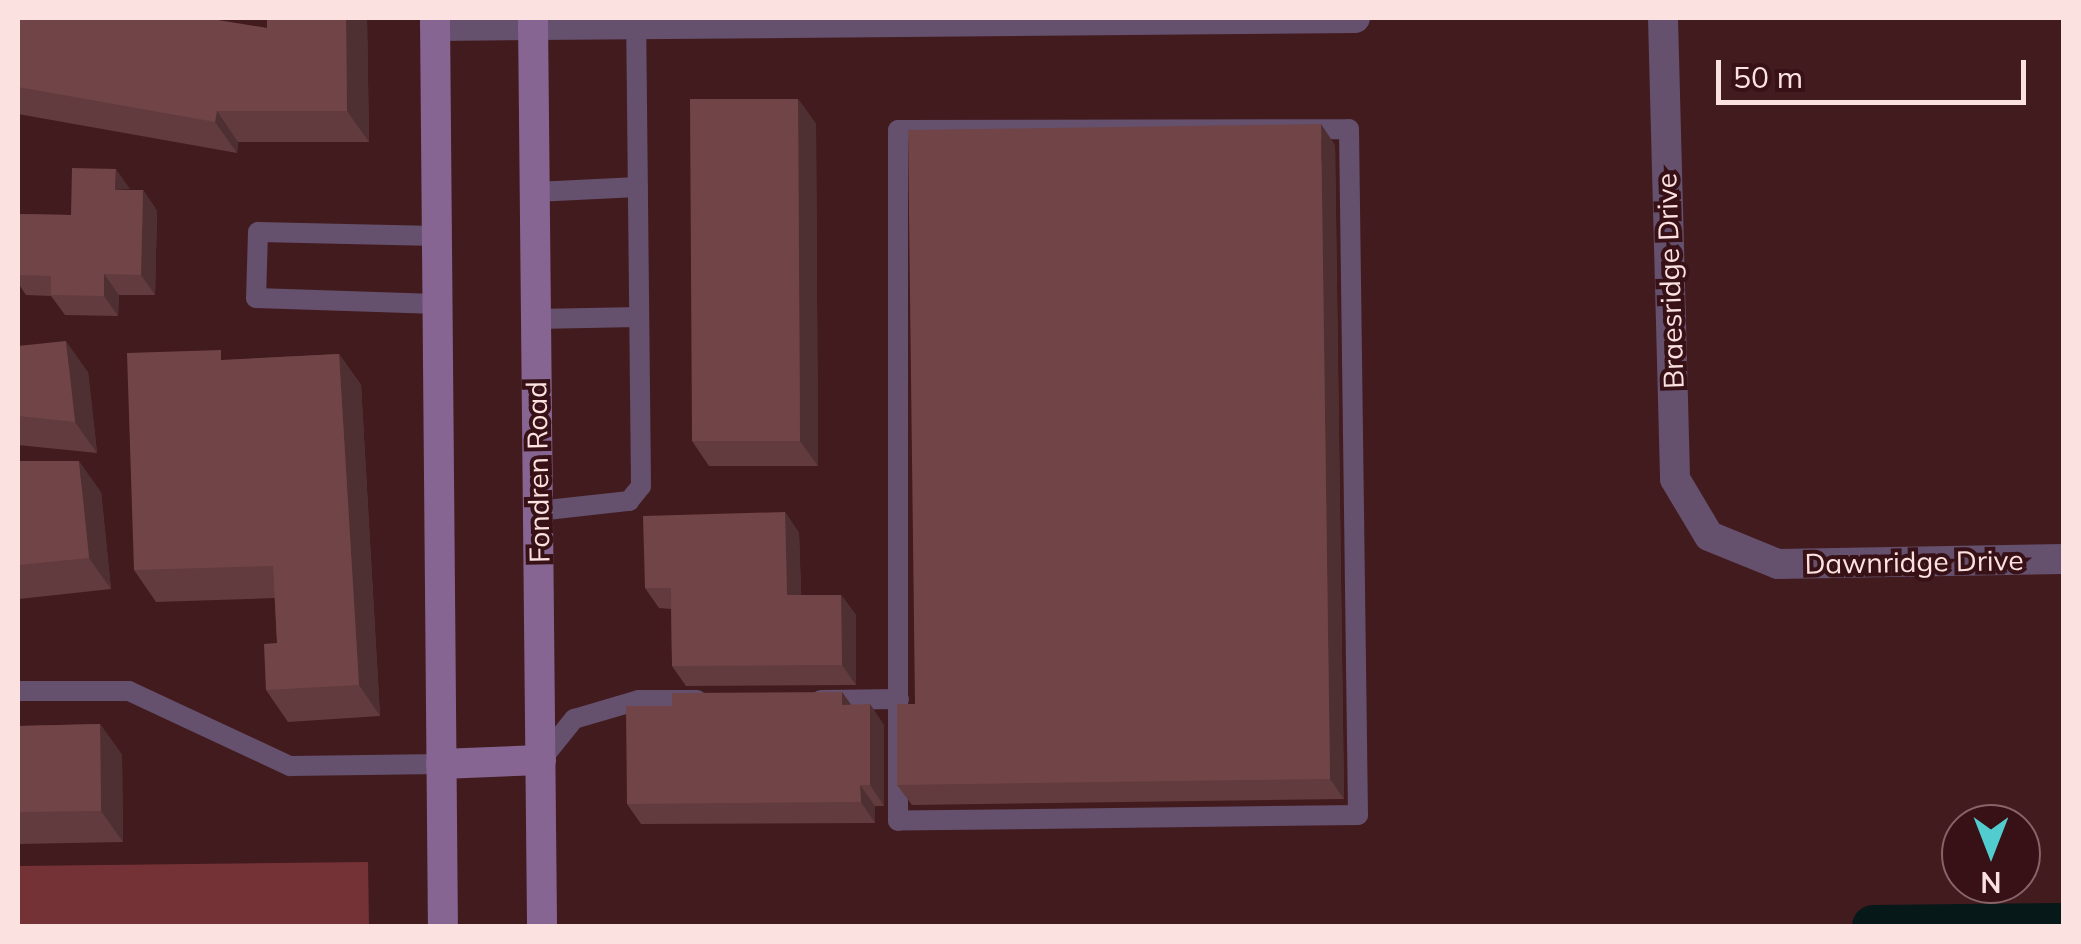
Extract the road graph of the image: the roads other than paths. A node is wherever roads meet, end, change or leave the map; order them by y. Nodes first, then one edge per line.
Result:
1 (1355, 18) edge
2 (1662, 18) edge
3 (951, 20) edge
4 (435, 22) edge
5 (533, 22) edge
6 (636, 24) junction
7 (638, 186) junction
8 (535, 192) junction
9 (436, 236) junction
10 (437, 304) junction
11 (639, 317) junction
12 (536, 319) junction
13 (538, 510) junction
14 (1709, 536) joint
15 (2064, 560) edge
16 (18, 691) edge
17 (719, 700) edge
18 (799, 700) edge
19 (899, 700) junction
20 (541, 760) junction
21 (441, 764) junction
22 (443, 926) edge
23 (542, 926) edge

1 - 3 street
2 - 14 street, Braesridge Drive
3 - 6 street
4 - 5 street
4 - 9 main road
5 - 6 street
5 - 8 main road, Fondren Road
6 - 7 lane
7 - 8 lane
7 - 11 lane
8 - 12 main road, Fondren Road
9 - 10 main road
9 - 10 lane
10 - 21 main road
11 - 12 lane
11 - 13 lane
12 - 13 main road, Fondren Road
13 - 20 main road, Fondren Road
14 - 15 street, Dawnridge Drive
16 - 21 lane
17 - 20 lane
18 - 19 lane
19 - 19 lane
20 - 21 main road
20 - 23 main road, Fondren Road
21 - 22 main road

